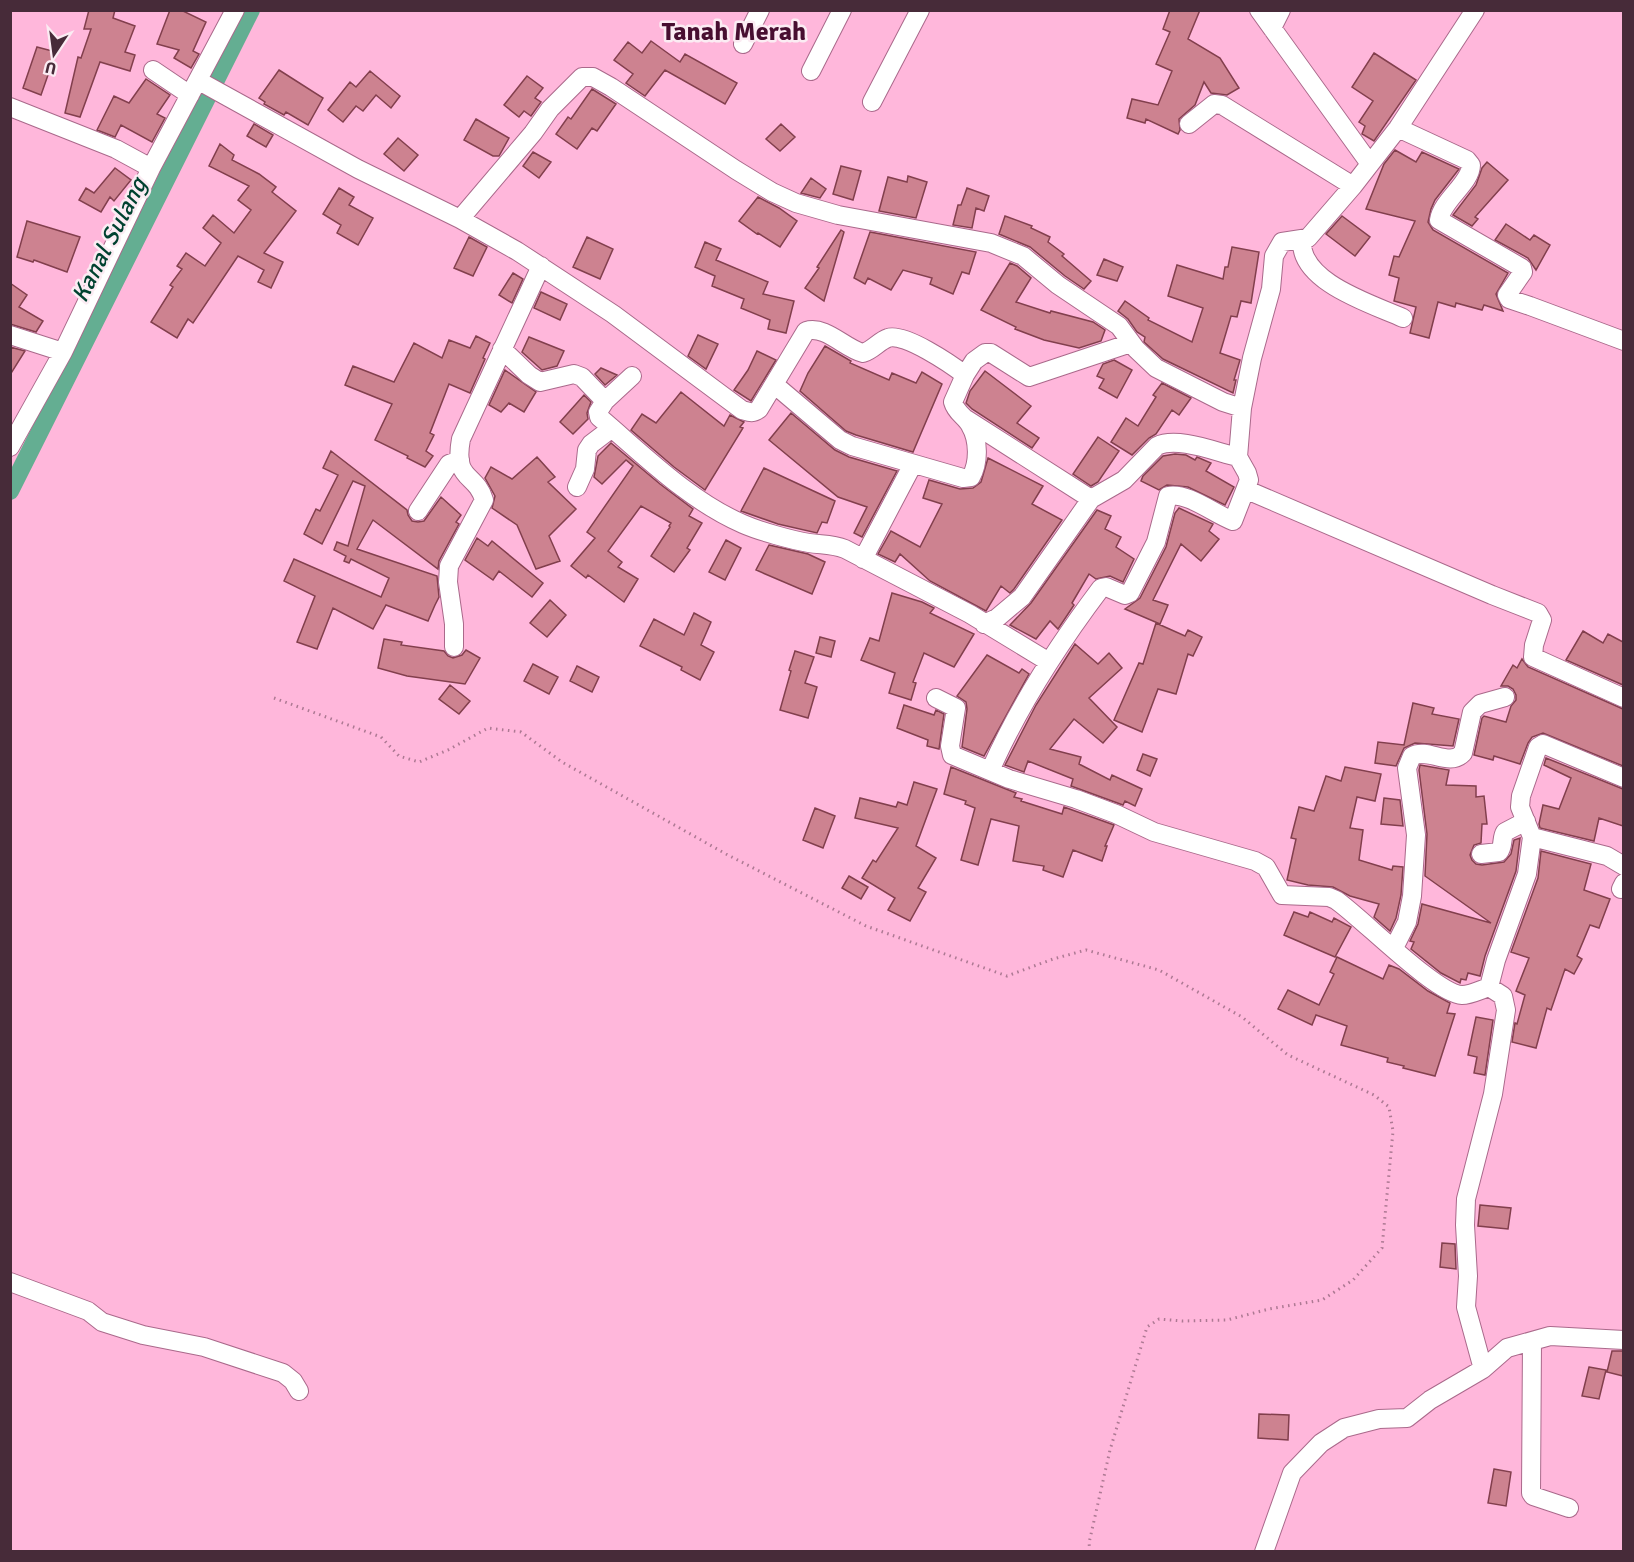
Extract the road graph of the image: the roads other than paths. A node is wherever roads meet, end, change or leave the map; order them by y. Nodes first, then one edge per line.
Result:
1 (235, 10) edge
2 (760, 10) edge
3 (842, 10) edge
4 (920, 10) edge
5 (1259, 10) edge
6 (1281, 10) edge
7 (1475, 10) edge
8 (1272, 28) junction
9 (743, 44) dead end
10 (153, 70) dead end
11 (811, 71) dead end
12 (198, 87) junction
13 (872, 102) dead end
14 (10, 108) edge
15 (1189, 124) dead end
16 (1398, 128) junction
17 (1370, 164) junction
18 (151, 168) junction
19 (1353, 186) junction
20 (460, 219) junction
21 (1302, 239) junction
22 (541, 266) junction
23 (1402, 318) dead end
24 (10, 335) edge
25 (1623, 341) edge
26 (1131, 343) junction
27 (502, 349) junction
28 (63, 352) junction
29 (965, 375) junction
30 (632, 376) dead end
31 (775, 385) junction
32 (605, 401) junction
33 (1242, 408) junction
34 (18, 418) edge
35 (964, 418) junction
36 (612, 428) junction
37 (10, 447) edge
38 (1238, 457) junction
39 (460, 460) junction
40 (913, 464) junction
41 (577, 487) dead end
42 (1247, 490) junction
43 (1091, 499) junction
44 (418, 511) dead end
45 (863, 559) junction
46 (984, 624) junction
47 (454, 646) dead end
48 (1049, 662) junction
49 (1505, 697) dead end
50 (936, 698) dead end
51 (1623, 698) edge
52 (990, 771) junction
53 (1623, 778) edge
54 (1529, 829) junction
55 (1481, 854) dead end
56 (1623, 866) edge
57 (1394, 948) junction
58 (1488, 987) junction
59 (10, 1282) edge
60 (1623, 1340) edge
61 (1532, 1341) junction
62 (1483, 1369) junction
63 (299, 1391) dead end
64 (1569, 1508) dead end
65 (1264, 1551) edge

1 - 12 street
2 - 9 street
3 - 11 street
4 - 13 street
5 - 8 street
6 - 8 street
7 - 16 street
8 - 17 street
10 - 12 street
12 - 18 street
12 - 20 street
14 - 18 street
15 - 19 street
16 - 17 street
16 - 25 street
17 - 19 street
18 - 28 street
19 - 21 street
20 - 22 street
20 - 26 street
21 - 23 street
21 - 33 street
22 - 27 street
22 - 31 street
24 - 28 street
26 - 29 street
26 - 33 street
27 - 32 street
27 - 39 street
28 - 34 street
29 - 31 street
29 - 35 street
30 - 32 street
31 - 40 street
32 - 36 street
33 - 38 street
34 - 37 street
35 - 40 street
35 - 43 street
36 - 41 street
36 - 45 street
38 - 42 street
38 - 43 street
39 - 44 street
39 - 47 street
40 - 45 street
42 - 48 street
42 - 51 street
43 - 46 street
45 - 46 street
46 - 48 street
48 - 52 street
49 - 57 street
50 - 52 street
52 - 57 street
53 - 54 street
54 - 55 street
54 - 56 street
54 - 58 street
57 - 58 street
58 - 62 street
59 - 63 street
60 - 61 street
61 - 62 street
61 - 64 street
62 - 65 street

